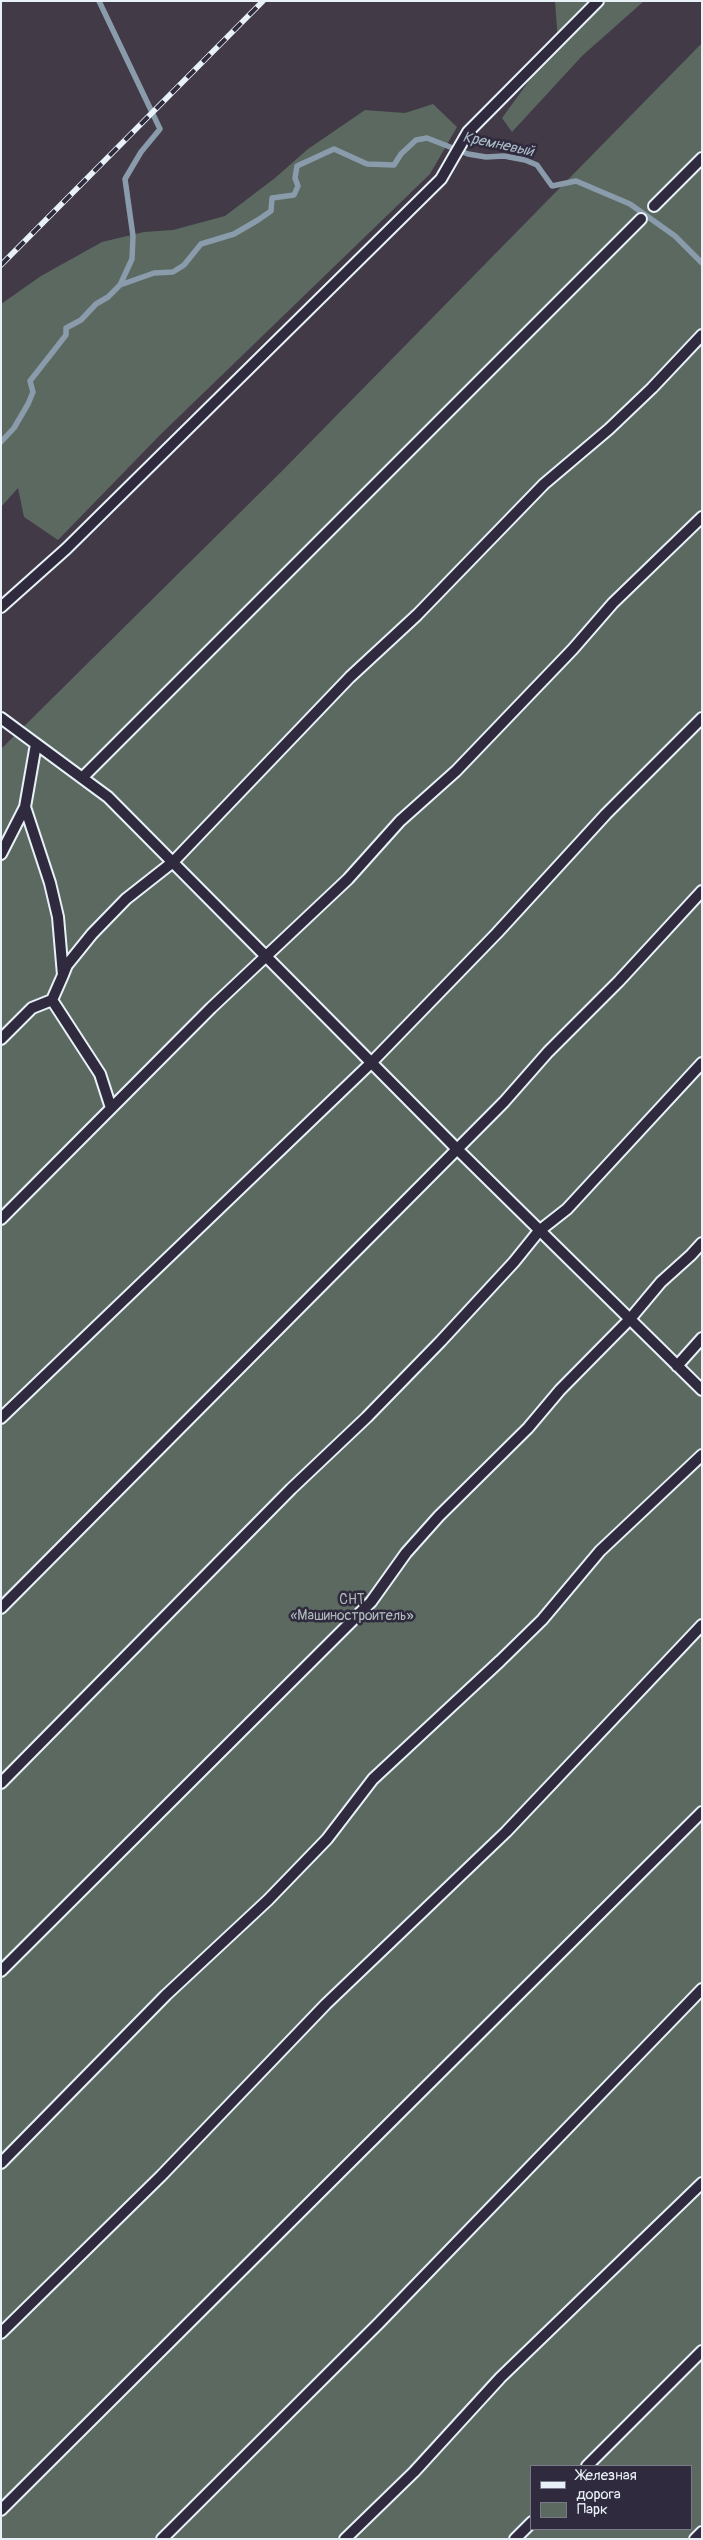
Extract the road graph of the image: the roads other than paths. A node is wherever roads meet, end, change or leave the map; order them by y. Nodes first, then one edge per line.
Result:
1 (598, 1) edge
2 (702, 158) edge
3 (654, 206) dead end
4 (641, 219) dead end
5 (702, 334) edge
6 (702, 517) edge
7 (1, 607) edge
8 (1, 718) edge
9 (702, 718) edge
10 (36, 744) junction
11 (82, 778) junction
12 (25, 807) junction
13 (1, 854) edge
14 (173, 862) junction
15 (702, 891) edge
16 (266, 955) junction
17 (63, 975) junction
18 (52, 1000) junction
19 (1, 1039) edge
20 (371, 1063) junction
21 (702, 1063) edge
22 (111, 1108) junction
23 (456, 1148) junction
24 (1, 1219) edge
25 (540, 1231) junction
26 (702, 1243) edge
27 (630, 1319) junction
28 (702, 1338) edge
29 (677, 1366) junction
30 (702, 1390) edge
31 (1, 1418) edge
32 (702, 1455) edge
33 (1, 1608) edge
34 (702, 1625) edge
35 (1, 1783) edge
36 (702, 1812) edge
37 (1, 1971) edge
38 (702, 1989) edge
39 (1, 2163) edge
40 (702, 2183) edge
41 (1, 2333) edge
42 (702, 2351) edge
43 (588, 2465) edge
44 (1, 2510) edge
45 (530, 2524) edge
46 (702, 2532) edge
47 (162, 2539) edge
48 (346, 2539) edge
49 (514, 2539) edge
50 (695, 2539) edge

1 - 7 lane
2 - 3 lane
4 - 11 lane
5 - 14 lane
6 - 16 lane
8 - 10 lane
9 - 20 lane
10 - 11 lane
10 - 12 lane
11 - 14 lane
12 - 13 lane
12 - 17 lane
14 - 16 lane
14 - 17 lane
15 - 23 lane
16 - 20 lane
16 - 22 lane
17 - 18 lane
18 - 19 lane
18 - 22 lane
20 - 23 lane
20 - 31 lane
21 - 25 lane
22 - 24 lane
23 - 25 lane
23 - 33 lane
25 - 27 lane
25 - 35 lane
26 - 27 lane
27 - 29 lane
27 - 37 lane
28 - 29 lane
29 - 30 lane
32 - 39 lane
34 - 41 lane
36 - 44 lane
38 - 47 lane
40 - 48 lane
42 - 43 lane
45 - 49 lane
46 - 50 lane

